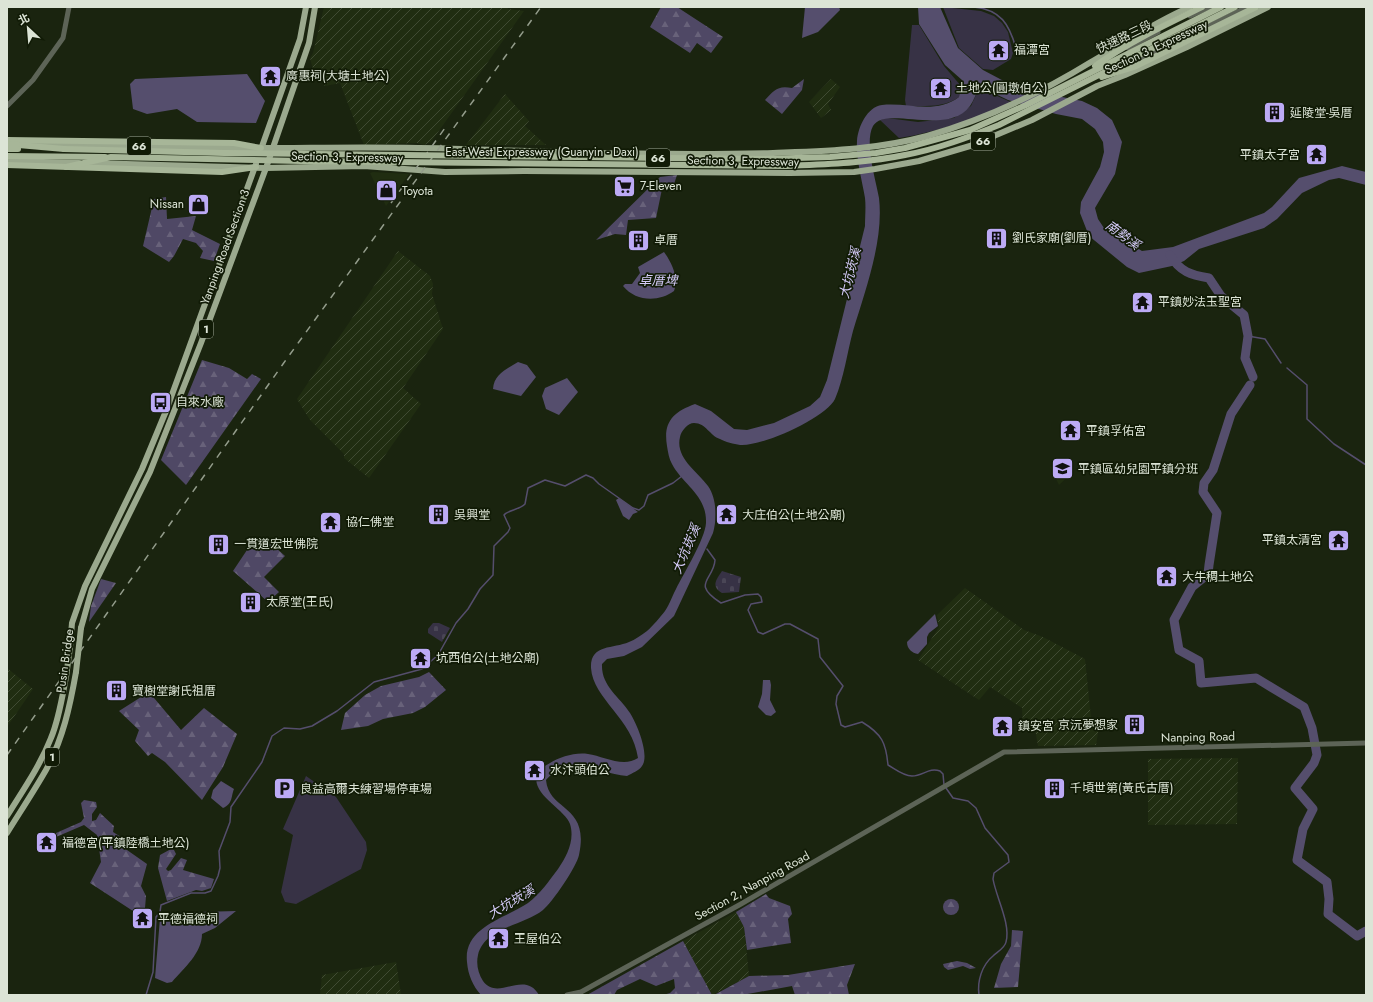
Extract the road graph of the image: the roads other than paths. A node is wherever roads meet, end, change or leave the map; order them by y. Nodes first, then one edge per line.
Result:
1 (69, 7) edge
2 (306, 7) edge
3 (316, 7) edge
4 (1190, 7) edge
5 (1202, 7) edge
6 (1210, 7) edge
7 (1221, 7) edge
8 (1235, 7) edge
9 (1247, 7) edge
10 (1256, 7) edge
11 (1268, 7) edge
12 (1169, 17) junction
13 (1173, 24) junction
14 (1181, 39) junction
15 (1187, 47) junction
16 (1090, 63) junction
17 (1085, 78) junction
18 (1097, 86) junction
19 (7, 106) edge
20 (7, 142) edge
21 (64, 148) junction
22 (261, 148) junction
23 (272, 148) junction
24 (7, 149) edge
25 (7, 156) edge
26 (111, 157) junction
27 (7, 161) edge
28 (7, 165) edge
29 (66, 167) junction
30 (256, 167) junction
31 (266, 168) junction
32 (231, 236) junction
33 (239, 240) junction
34 (204, 307) junction
35 (213, 310) junction
36 (133, 485) joint
37 (141, 490) joint
38 (1366, 743) edge
39 (948, 785) joint
40 (7, 816) edge
41 (7, 833) edge
42 (567, 995) edge

1 - 19 street
2 - 22 main road, Yanping Road Section 3 / 1
3 - 23 main road, Yanping Road Section 3 / 1
4 - 12 main road, Section 3, Expressway / 66
5 - 17 highway, bridge
6 - 13 street, 快速路三段
7 - 17 highway, East-West Expressway (Guanyin - Daxi) / 66, bridge
8 - 17 highway, East-West Expressway (Guanyin - Daxi) / 66, bridge
9 - 14 street
10 - 17 highway, bridge
11 - 15 main road, Section 3, Expressway / 66
12 - 13 street
12 - 16 main road, Section 3, Expressway / 66
13 - 14 street
13 - 16 street, 快速路三段
14 - 15 street
14 - 18 street
15 - 18 main road, Section 3, Expressway / 66
16 - 23 main road, Section 3, Expressway / 66
17 - 21 highway, East-West Expressway (Guanyin - Daxi) / 66, bridge
17 - 26 highway, East-West Expressway (Guanyin - Daxi) / 66, bridge
18 - 31 main road, Section 3, Expressway / 66
20 - 21 highway
20 - 22 main road, Section 3, Expressway / 66
20 - 22 highway
21 - 24 highway, East-West Expressway (Guanyin - Daxi) / 66
22 - 23 main road, Section 3, Expressway / 66
22 - 30 main road, Yanping Road Section 3 / 1
23 - 31 main road, Yanping Road Section 3 / 1
25 - 26 highway, East-West Expressway (Guanyin - Daxi) / 66, bridge
26 - 29 highway, bridge
27 - 30 main road, Section 3, Expressway / 66
28 - 29 highway
29 - 30 highway, bridge
30 - 31 main road, Section 3, Expressway / 66
30 - 32 main road, Yanping Road Section 3 / 1
31 - 33 main road, Yanping Road Section 3 / 1
32 - 33 main road
32 - 34 main road, Yanping Road Section 3 / 1
33 - 35 main road, Yanping Road Section 3 / 1
34 - 35 main road
34 - 36 main road, Yanping Road Section 3 / 1
35 - 37 main road, Yanping Road Section 3 / 1
36 - 40 main road, Pusin Bridge / 1, bridge
37 - 41 main road, Pusin Bridge / 1, bridge
38 - 39 street, Nanping Road
39 - 42 street, Section 2, Nanping Road

